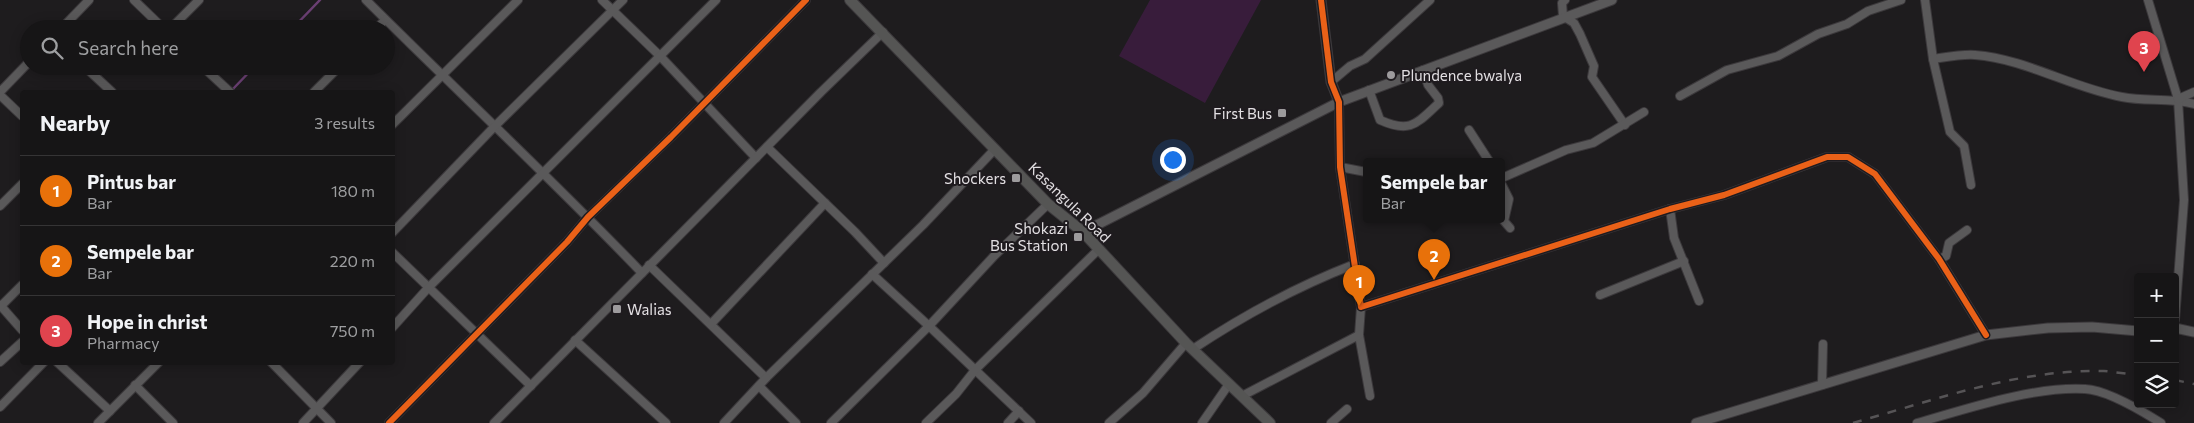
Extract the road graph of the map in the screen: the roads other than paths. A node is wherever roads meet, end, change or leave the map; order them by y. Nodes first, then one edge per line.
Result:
1 (89, 0) edge
2 (134, 0) edge
3 (199, 0) edge
4 (366, 0) edge
5 (518, 0) edge
6 (602, 0) edge
7 (623, 0) edge
8 (716, 0) edge
9 (806, 0) edge
10 (850, 0) edge
11 (1321, 0) edge
12 (1430, 0) edge
13 (1565, 0) edge
14 (1612, 0) edge
15 (1901, 0) edge
16 (1925, 0) edge
17 (2148, 0) edge
18 (613, 11) junction
19 (1564, 17) junction
20 (70, 20) edge
21 (155, 20) edge
22 (179, 20) edge
23 (385, 20) edge
24 (395, 30) edge
25 (883, 32) junction
26 (660, 56) junction
27 (1933, 59) junction
28 (1423, 70) junction
29 (20, 72) edge
30 (94, 75) edge
31 (212, 75) edge
32 (331, 75) edge
33 (442, 76) junction
34 (1331, 82) junction
35 (110, 90) edge
36 (228, 90) edge
37 (316, 90) edge
38 (1369, 90) junction
39 (2194, 92) edge
40 (0, 93) edge
41 (1680, 96) dead end
42 (2178, 99) junction
43 (1339, 102) junction
44 (705, 104) junction
45 (2194, 104) edge
46 (1644, 112) dead end
47 (20, 114) edge
48 (395, 122) edge
49 (1625, 125) junction
50 (495, 126) junction
51 (1469, 130) dead end
52 (767, 147) junction
53 (995, 149) junction
54 (756, 158) junction
55 (1486, 158) edge
56 (1340, 167) junction
57 (1363, 171) edge
58 (543, 172) junction
59 (1505, 177) edge
60 (1972, 185) dead end
61 (20, 186) edge
62 (1505, 190) edge
63 (825, 203) junction
64 (1048, 204) junction
65 (0, 206) edge
66 (1670, 209) junction
67 (588, 217) junction
68 (1505, 217) edge
69 (1505, 222) edge
70 (1510, 228) dead end
71 (395, 230) edge
72 (1967, 230) dead end
73 (1083, 232) junction
74 (1098, 250) junction
75 (395, 255) edge
76 (1939, 259) junction
77 (1684, 261) junction
78 (884, 263) junction
79 (1355, 264) junction
80 (649, 266) junction
81 (642, 273) junction
82 (872, 274) junction
83 (20, 287) edge
84 (428, 288) junction
85 (1600, 295) dead end
86 (1699, 301) dead end
87 (0, 306) edge
88 (1361, 307) junction
89 (2175, 318) edge
90 (711, 324) junction
91 (395, 325) edge
92 (929, 326) junction
93 (20, 328) edge
94 (2179, 329) edge
95 (2134, 331) edge
96 (2194, 332) edge
97 (477, 334) junction
98 (1359, 335) junction
99 (1986, 335) junction
100 (575, 340) junction
101 (20, 344) edge
102 (1823, 344) dead end
103 (1190, 346) junction
104 (0, 362) edge
105 (41, 365) edge
106 (60, 365) edge
107 (156, 365) edge
108 (274, 365) edge
109 (357, 365) edge
110 (975, 370) junction
111 (766, 378) junction
112 (1229, 384) junction
113 (135, 385) junction
114 (1822, 385) junction
115 (531, 386) junction
116 (759, 386) junction
117 (1242, 396) junction
118 (1370, 396) dead end
119 (0, 407) edge
120 (317, 408) junction
121 (1346, 409) dead end
122 (110, 411) junction
123 (1019, 411) junction
124 (98, 423) edge
125 (174, 423) edge
126 (303, 423) edge
127 (331, 423) edge
128 (389, 423) edge
129 (494, 423) edge
130 (666, 423) edge
131 (724, 423) edge
132 (796, 423) edge
133 (831, 423) edge
134 (926, 423) edge
135 (1008, 423) edge
136 (1031, 423) edge
137 (1109, 423) edge
138 (1202, 423) edge
139 (1270, 423) edge
140 (1331, 423) edge
141 (1696, 423) edge
142 (1917, 423) edge
143 (2161, 423) edge

1 - 20 street
2 - 21 street
3 - 22 street
4 - 23 street
5 - 33 street
6 - 18 street
7 - 18 street
8 - 26 street
9 - 44 street
10 - 25 main road, Kasangula Road
11 - 34 street
12 - 34 street
13 - 19 street
14 - 19 street
15 - 41 street
16 - 27 street
17 - 42 street
18 - 26 street
18 - 50 street
19 - 28 street
19 - 49 street
24 - 33 street
25 - 52 street
25 - 53 main road, Kasangula Road
26 - 44 street
26 - 58 street
27 - 42 street
27 - 60 street
28 - 38 street
28 - 38 street
29 - 40 street
30 - 35 street
31 - 36 street
32 - 37 street
33 - 48 street
33 - 50 street
34 - 43 street
38 - 43 street
39 - 42 street
40 - 47 street
42 - 45 street
42 - 89 street
43 - 56 street
43 - 73 street
44 - 54 street
44 - 67 street
46 - 49 street
49 - 59 street
50 - 58 street
50 - 71 street
51 - 55 street
52 - 54 street
52 - 63 street
53 - 64 main road, Kasangula Road
53 - 78 street
54 - 80 street
56 - 57 street
56 - 79 street
58 - 67 street
58 - 84 street
61 - 65 street
62 - 68 street
63 - 78 street
63 - 90 street
64 - 73 main road, Kasangula Road
64 - 92 street
66 - 76 street
66 - 77 street
66 - 88 street
67 - 81 street
67 - 97 street
69 - 70 street
72 - 76 street
73 - 74 main road, Kasangula Road
74 - 103 main road, Kasangula Road
74 - 110 street
75 - 84 street
76 - 99 street
77 - 85 street
77 - 86 street
78 - 82 street
79 - 88 street
79 - 103 street
80 - 81 street
80 - 90 street
81 - 100 street
82 - 92 street
82 - 111 street
83 - 87 street
84 - 91 street
84 - 97 street
87 - 93 street
88 - 98 street
90 - 111 street
92 - 110 street
92 - 133 street
94 - 96 street
95 - 99 street
97 - 115 street
97 - 128 street
98 - 117 street
98 - 118 street
99 - 114 street
100 - 115 street
100 - 130 street
101 - 104 street
102 - 114 street
103 - 112 main road, Kasangula Road
103 - 137 street
105 - 119 street
106 - 122 street
107 - 113 street
108 - 120 street
109 - 120 street
110 - 123 street
110 - 134 street
111 - 116 street
112 - 117 main road, Kasangula Road
112 - 138 street
113 - 122 street
113 - 125 street
114 - 141 street
115 - 129 street
116 - 131 street
116 - 132 street
117 - 139 main road, Kasangula Road
120 - 126 street
120 - 127 street
121 - 140 street
122 - 124 street
123 - 135 street
123 - 136 street
142 - 143 street

